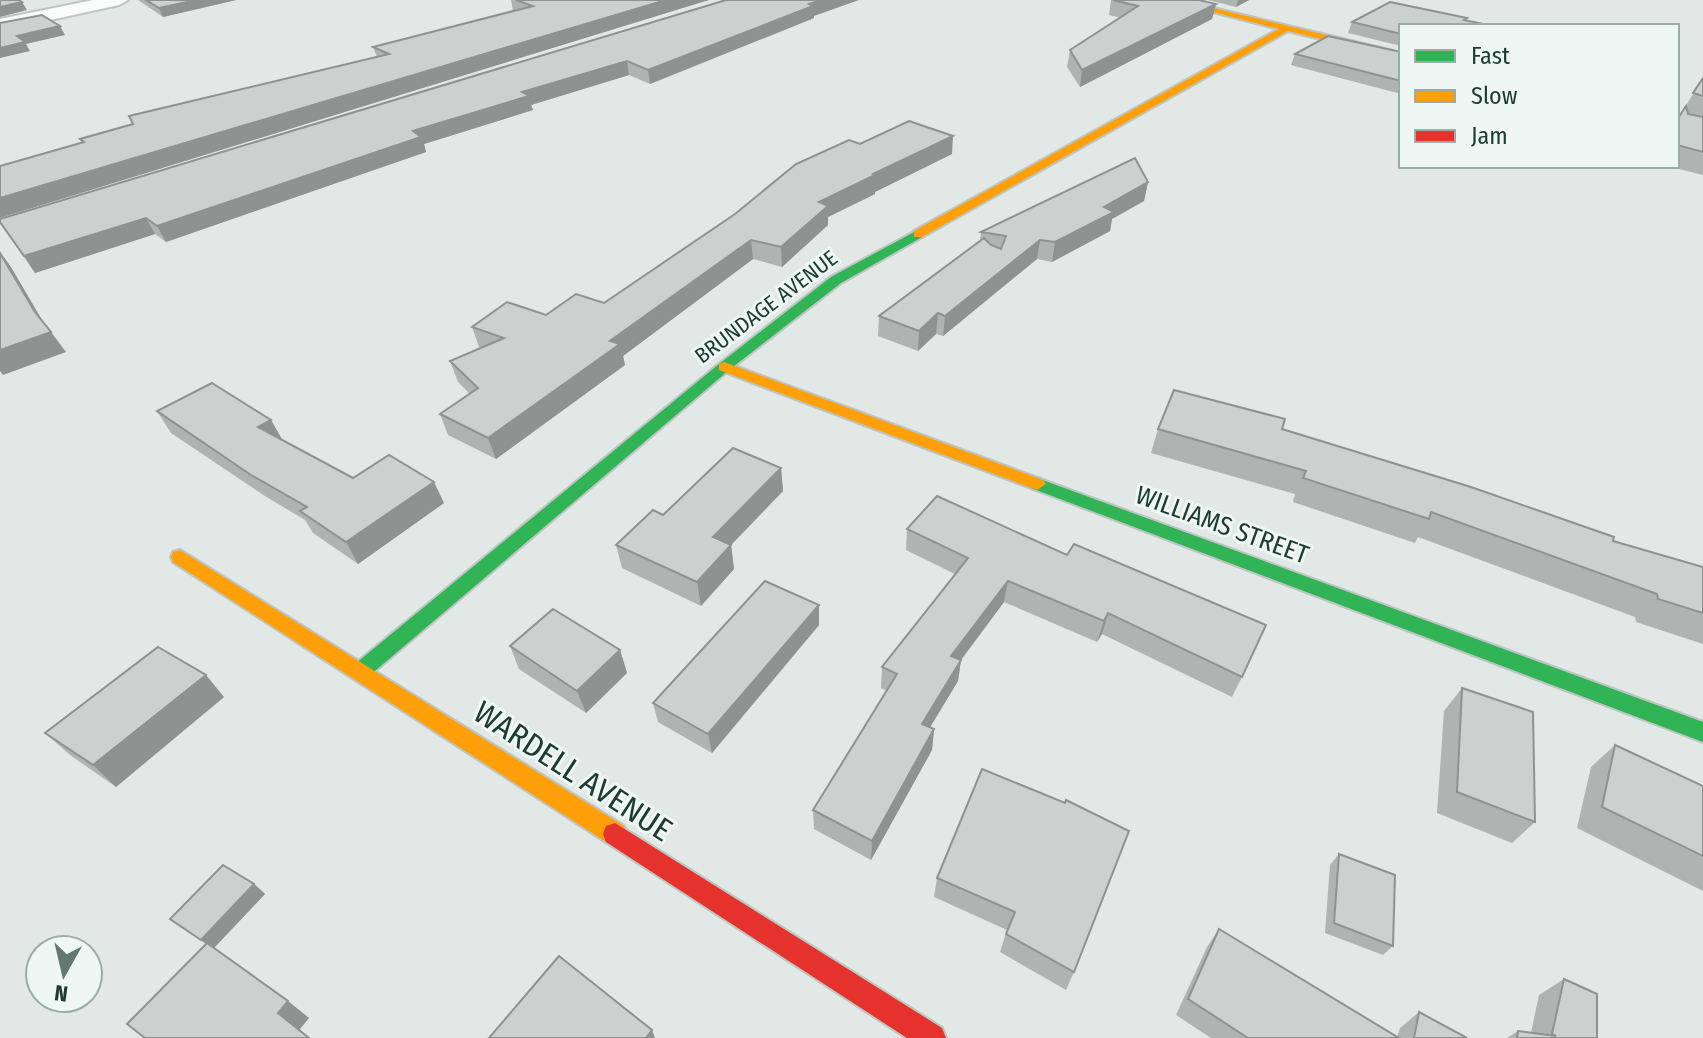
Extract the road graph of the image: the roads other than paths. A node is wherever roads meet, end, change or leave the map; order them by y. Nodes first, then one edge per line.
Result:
1 (119, 0) edge
2 (1170, 0) edge
3 (0, 25) edge
4 (1287, 28) junction
5 (1399, 56) edge
6 (724, 367) junction
7 (180, 557) dead end
8 (362, 670) junction
9 (1703, 732) edge
10 (932, 1038) edge

1 - 3 street
2 - 4 street
4 - 5 street
4 - 6 street, BRUNDAGE AVENUE
6 - 8 street, BRUNDAGE AVENUE
6 - 9 street, WILLIAMS STREET
7 - 8 street, WARDELL AVENUE
8 - 10 street, WARDELL AVENUE

